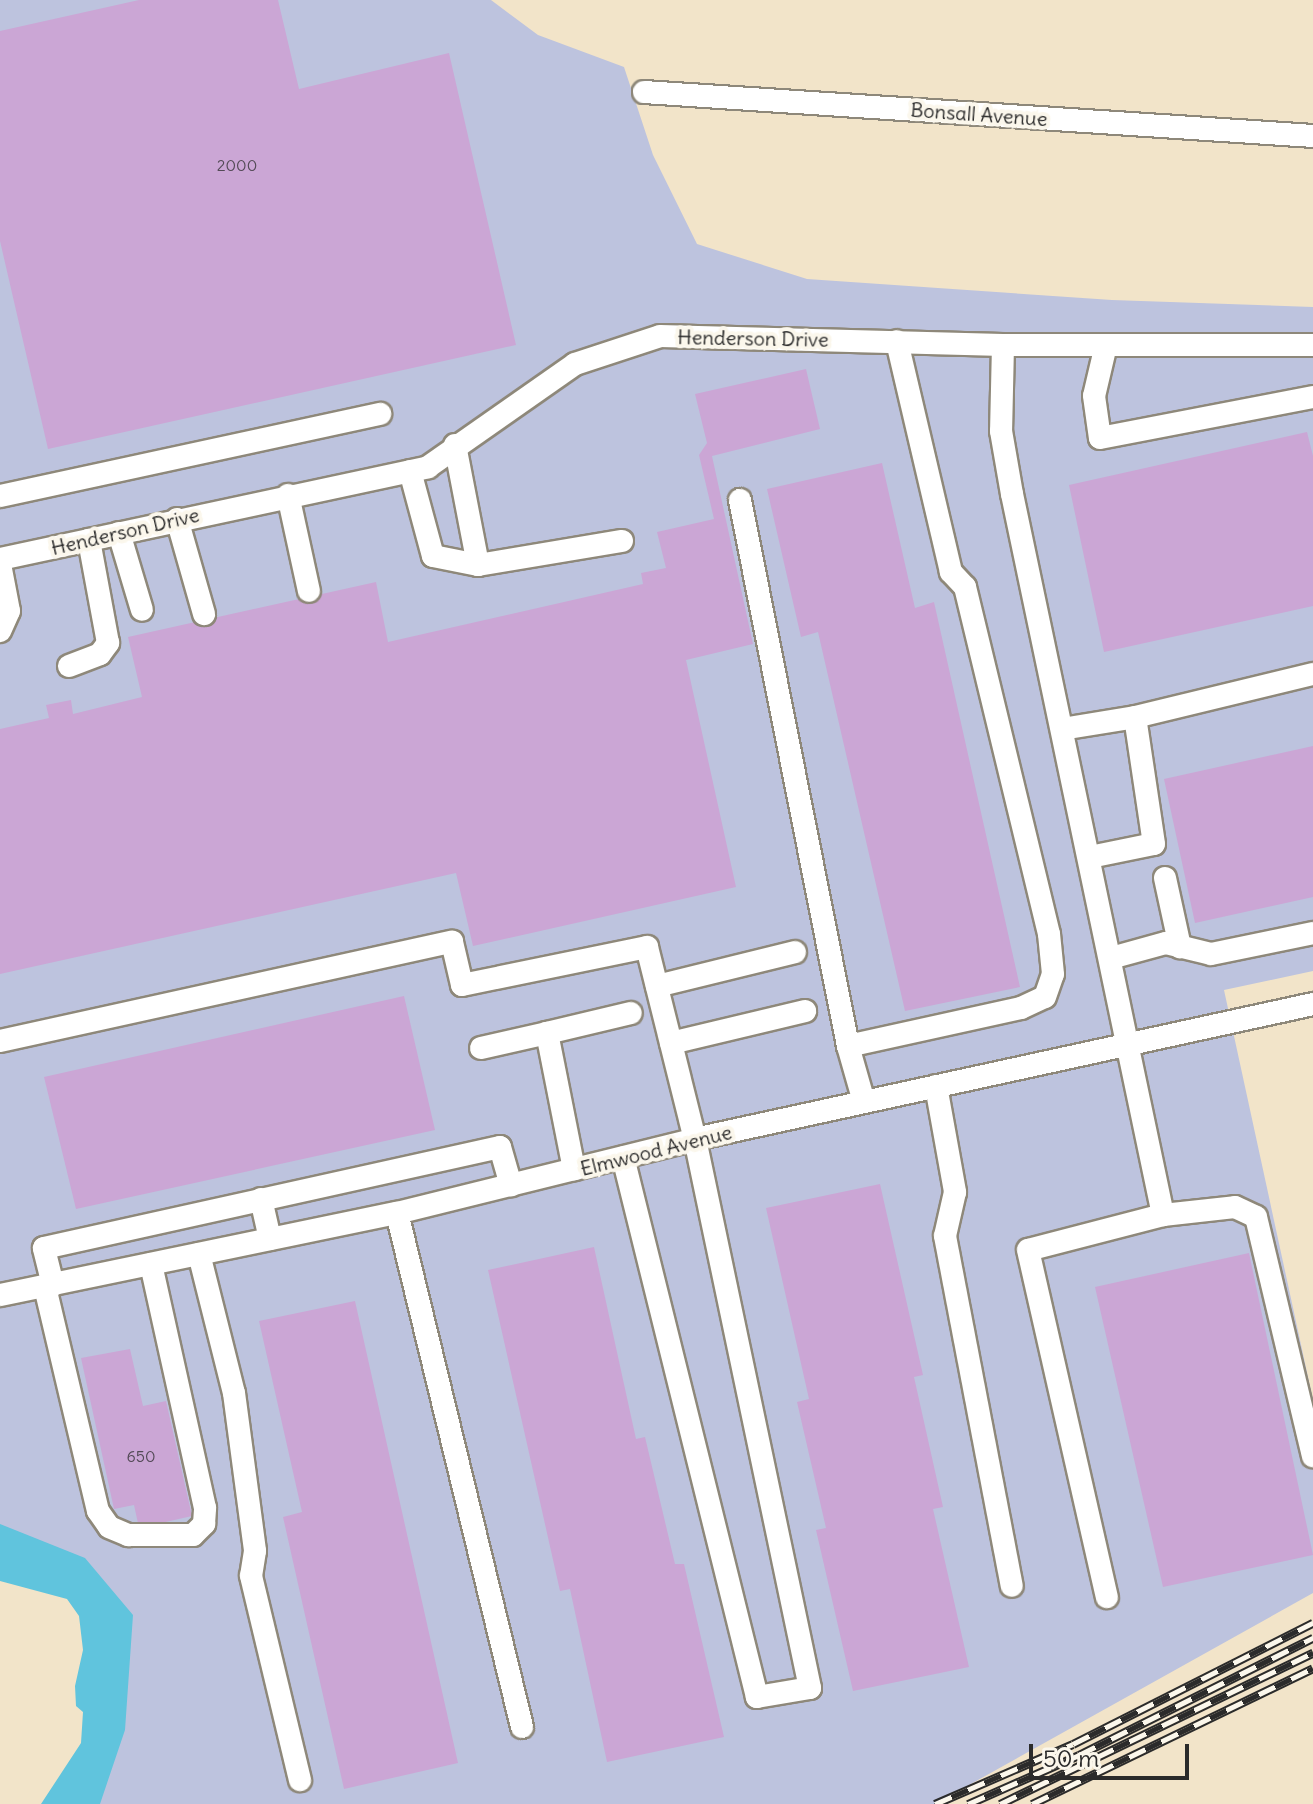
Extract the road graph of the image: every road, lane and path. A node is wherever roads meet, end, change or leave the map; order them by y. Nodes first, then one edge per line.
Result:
1 (644, 92) dead end
2 (1313, 136) edge
3 (897, 341) junction
4 (1003, 345) junction
5 (1106, 345) junction
6 (1313, 345) edge
7 (1313, 397) edge
8 (380, 414) dead end
9 (455, 445) junction
10 (410, 471) junction
11 (288, 495) junction
12 (0, 496) edge
13 (740, 500) dead end
14 (177, 519) junction
15 (119, 533) junction
16 (89, 540) junction
17 (622, 541) dead end
18 (0, 562) edge
19 (478, 565) junction
20 (309, 591) dead end
21 (142, 610) dead end
22 (204, 614) dead end
23 (0, 631) edge
24 (69, 666) dead end
25 (1313, 674) edge
26 (1135, 717) junction
27 (1062, 729) junction
28 (1090, 857) junction
29 (1165, 878) dead end
30 (1313, 933) edge
31 (1180, 947) junction
32 (795, 952) dead end
33 (1111, 958) junction
34 (657, 986) junction
35 (1313, 1004) edge
36 (805, 1011) dead end
37 (631, 1013) dead end
38 (547, 1033) junction
39 (0, 1041) edge
40 (671, 1043) junction
41 (1130, 1043) junction
42 (848, 1046) junction
43 (481, 1048) dead end
44 (936, 1086) junction
45 (864, 1102) junction
46 (695, 1139) junction
47 (623, 1157) junction
48 (574, 1169) junction
49 (511, 1185) junction
50 (261, 1199) junction
51 (397, 1213) junction
52 (1163, 1215) junction
53 (270, 1239) junction
54 (199, 1254) junction
55 (151, 1264) junction
56 (49, 1286) junction
57 (0, 1295) edge
58 (1313, 1456) edge
59 (1012, 1586) dead end
60 (1107, 1597) dead end
61 (522, 1727) dead end
62 (300, 1780) dead end

1 - 2 street, Bonsall Avenue
3 - 4 street, Henderson Drive
3 - 9 street, Henderson Drive
3 - 42 street
4 - 5 street, Henderson Drive
4 - 27 street
5 - 6 street, Henderson Drive
5 - 7 street
8 - 12 street
9 - 10 street, Henderson Drive
9 - 19 street
10 - 11 street, Henderson Drive
10 - 19 street
11 - 14 street, Henderson Drive
11 - 20 street
13 - 42 street
14 - 15 street, Henderson Drive
14 - 22 street
15 - 16 street, Henderson Drive
15 - 21 street
16 - 18 street, Henderson Drive
16 - 24 street
17 - 19 street
18 - 23 street
25 - 26 street
26 - 27 street
26 - 28 street
27 - 28 street
28 - 33 street
29 - 31 street
30 - 31 street
31 - 33 street
32 - 34 street
33 - 41 street
34 - 39 street
34 - 40 street
35 - 41 street, Elmwood Avenue
36 - 40 street
37 - 38 street
38 - 43 street
38 - 48 street
40 - 46 street
41 - 44 street, Elmwood Avenue
41 - 52 street
42 - 45 street
44 - 45 street, Elmwood Avenue
44 - 59 street
45 - 46 street, Elmwood Avenue
46 - 47 street, Elmwood Avenue
46 - 47 street
47 - 48 street, Elmwood Avenue
48 - 49 street, Elmwood Avenue
49 - 50 street
49 - 51 street, Elmwood Avenue
50 - 53 street
50 - 56 street
51 - 53 street, Elmwood Avenue
51 - 61 street
52 - 58 street
52 - 60 street
53 - 54 street, Elmwood Avenue
54 - 55 street, Elmwood Avenue
54 - 62 street
55 - 56 street, Elmwood Avenue
55 - 56 street
56 - 57 street, Elmwood Avenue

